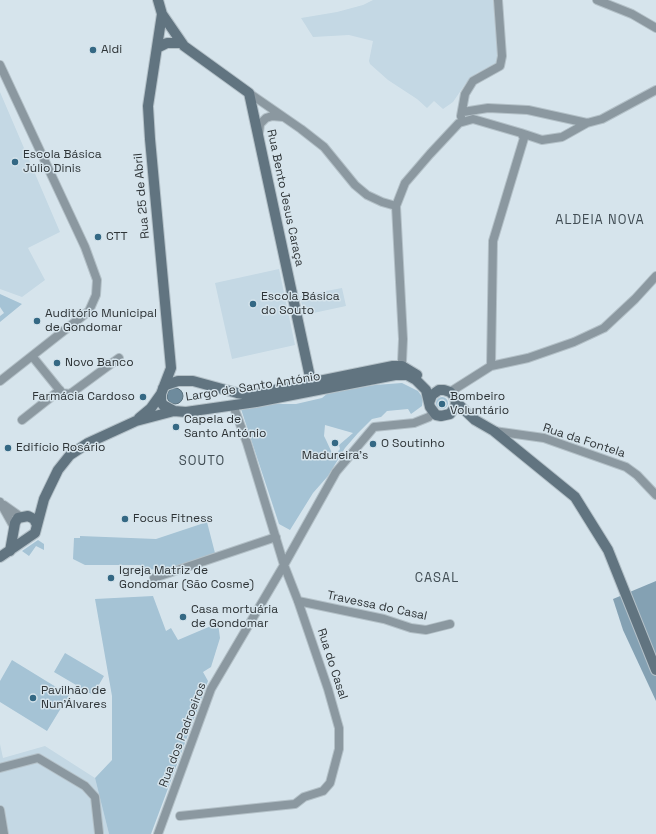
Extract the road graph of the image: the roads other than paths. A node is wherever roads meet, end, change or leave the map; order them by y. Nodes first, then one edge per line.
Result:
1 (158, 0) edge
2 (498, 0) edge
3 (597, 0) edge
4 (162, 14) junction
5 (656, 28) edge
6 (182, 43) junction
7 (157, 48) junction
8 (0, 65) edge
9 (656, 90) edge
10 (249, 93) junction
11 (463, 112) junction
12 (283, 117) junction
13 (459, 123) junction
14 (587, 123) junction
15 (521, 133) junction
16 (259, 136) junction
17 (396, 206) junction
18 (656, 276) edge
19 (32, 356) junction
20 (119, 358) dead end
21 (402, 366) junction
22 (491, 366) junction
23 (396, 375) junction
24 (0, 381) edge
25 (312, 387) junction
26 (60, 390) junction
27 (439, 390) junction
28 (162, 391) junction
29 (450, 392) junction
30 (456, 402) junction
31 (233, 405) junction
32 (431, 408) junction
33 (174, 411) junction
34 (450, 414) junction
35 (22, 420) dead end
36 (475, 420) junction
37 (136, 421) junction
38 (494, 431) junction
39 (656, 495) edge
40 (44, 499) junction
41 (1, 503) edge
42 (23, 516) junction
43 (37, 525) junction
44 (14, 528) junction
45 (30, 537) junction
46 (276, 537) junction
47 (10, 551) junction
48 (0, 557) edge
49 (284, 565) junction
50 (154, 578) dead end
51 (298, 601) junction
52 (450, 624) dead end
53 (656, 670) edge
54 (0, 768) edge
55 (0, 810) edge
56 (180, 816) dead end
57 (4, 834) edge
58 (97, 834) edge
59 (158, 834) edge

1 - 4 main road, Rua 25 de Abril
2 - 11 street
3 - 5 street
4 - 6 main road
4 - 7 main road, Rua 25 de Abril
6 - 7 main road
6 - 10 main road
7 - 28 main road, Rua 25 de Abril
8 - 19 street
9 - 14 street
10 - 12 street
10 - 16 main road, Rua Bento Jesus Caraça
11 - 13 street
11 - 14 street
12 - 16 street
12 - 17 street
13 - 15 street
13 - 17 street
14 - 15 street
15 - 22 street
16 - 25 main road, Rua Bento Jesus Caraça
17 - 21 street
18 - 22 street
19 - 24 street
19 - 26 street
20 - 26 street
21 - 23 street
21 - 25 main road, Largo de Santo António
21 - 27 main road
22 - 29 street
23 - 25 main road, Largo de Santo António
23 - 32 main road, Largo de Santo António
25 - 28 main road, Largo de Santo António
25 - 31 main road, Largo de Santo António
26 - 35 street
27 - 29 main road
27 - 32 main road
28 - 33 main road, Largo de Santo António
28 - 37 main road, Rua 25 de Abril
29 - 30 main road
30 - 34 main road
30 - 36 main road
31 - 33 main road, Largo de Santo António
31 - 46 street, Rua do Casal
32 - 34 main road
32 - 49 street, Rua dos Padroeiros
33 - 37 main road
34 - 36 main road
36 - 38 main road
37 - 40 main road
38 - 39 street, Rua da Fontela
38 - 53 main road
40 - 42 main road
40 - 43 main road
41 - 42 street
41 - 44 street
42 - 43 main road
42 - 44 main road
43 - 45 main road
44 - 45 main road
44 - 47 main road
45 - 47 main road
46 - 49 street, Rua do Casal
46 - 50 street
47 - 48 main road
49 - 51 street, Rua do Casal
49 - 59 street, Rua dos Padroeiros
51 - 52 street, Travessa do Casal
51 - 56 street, Rua do Casal
54 - 58 street
55 - 57 street

